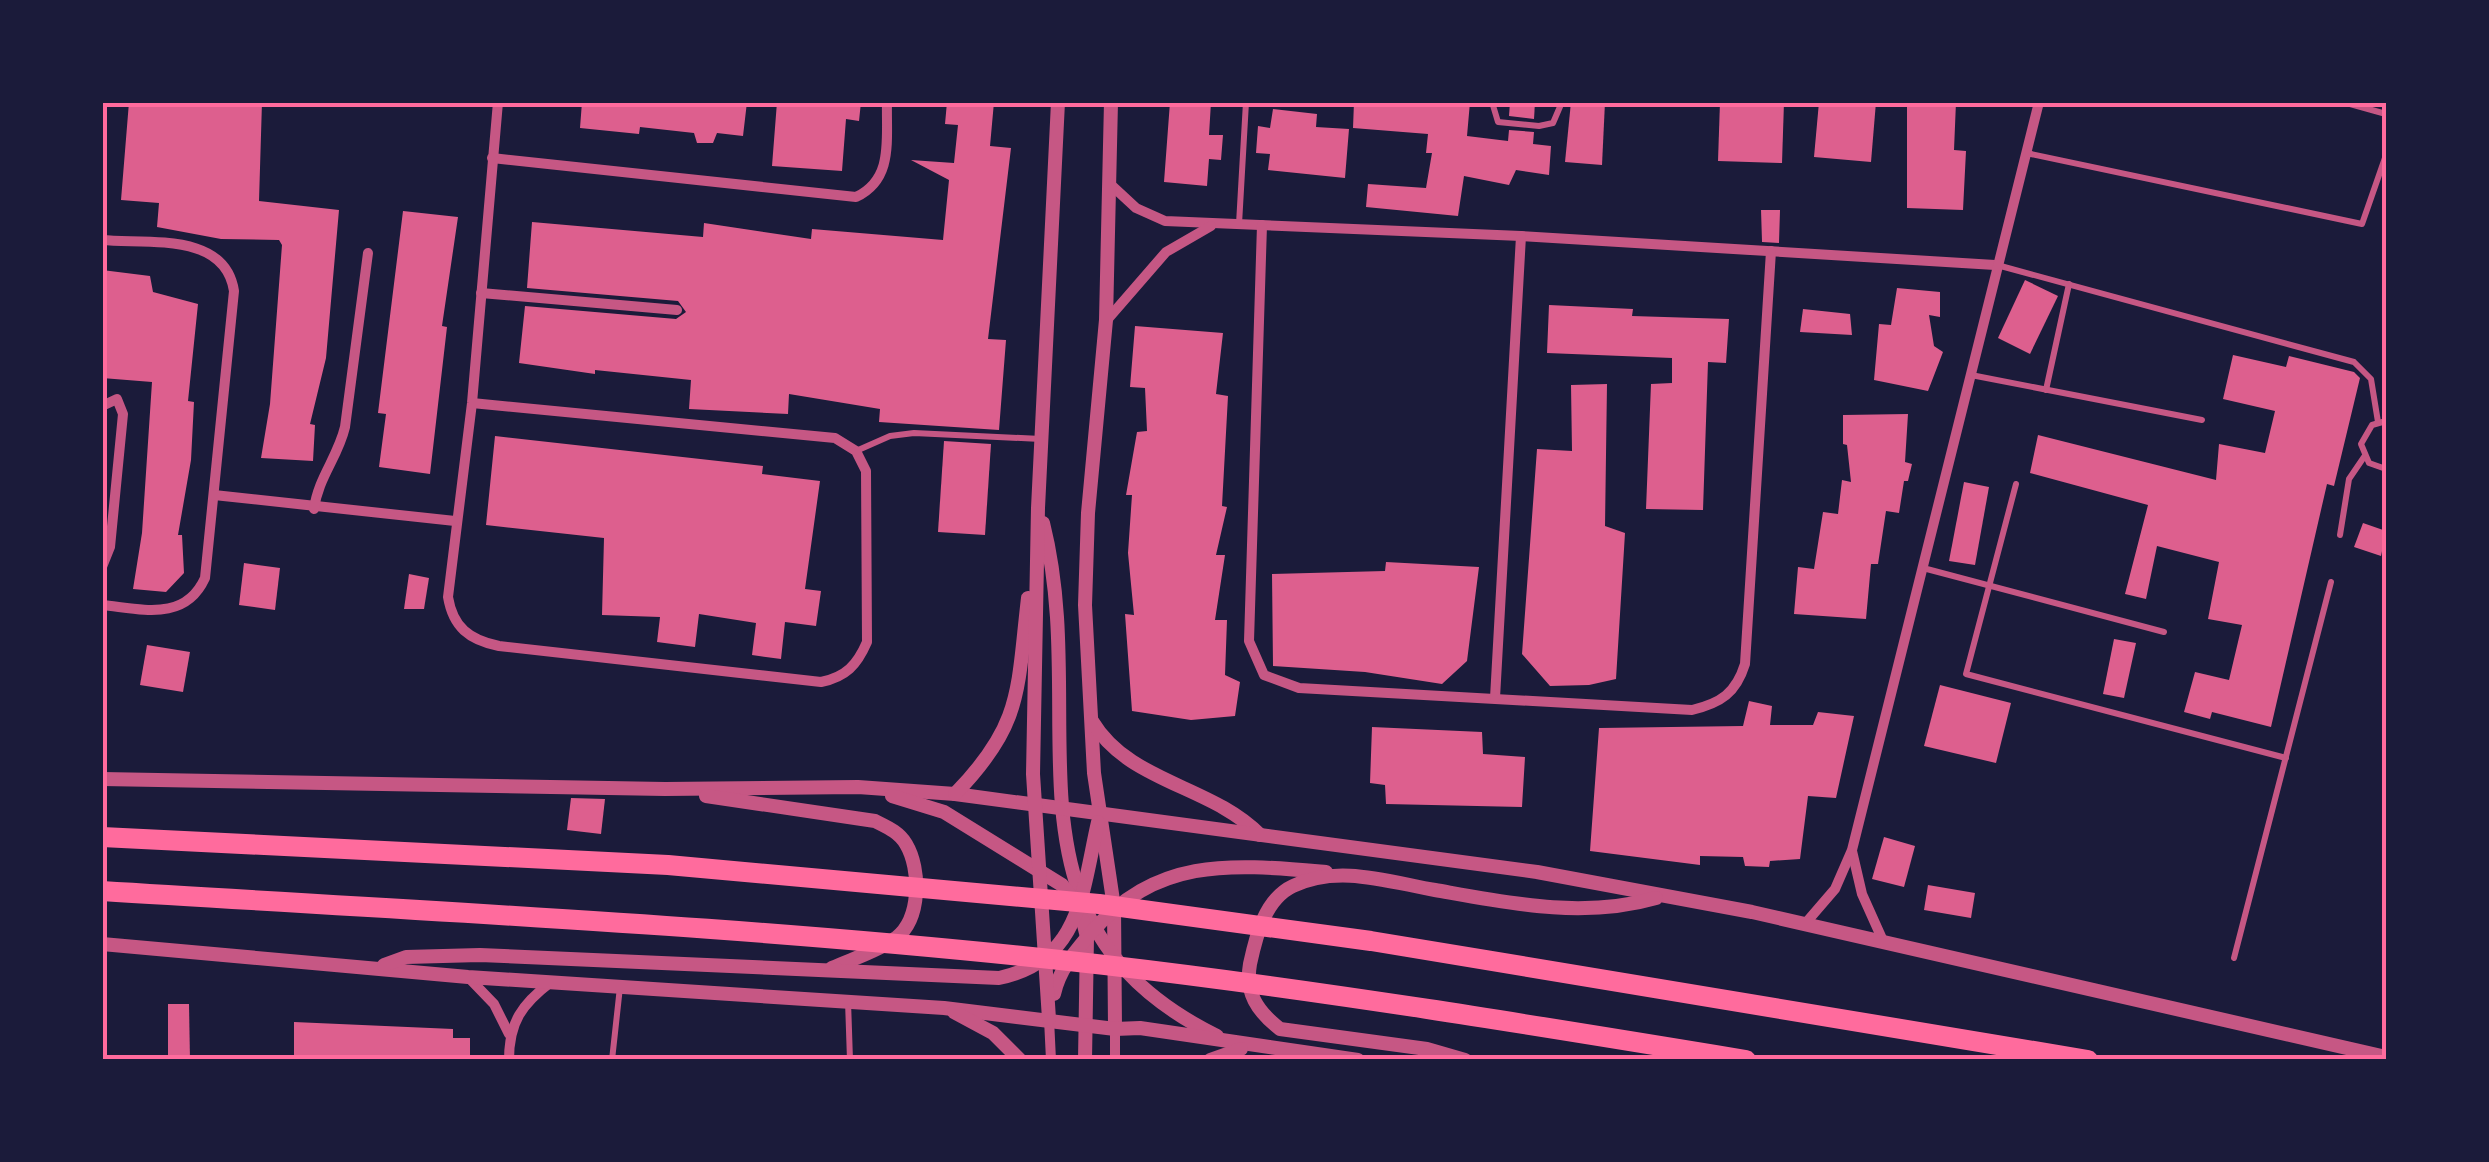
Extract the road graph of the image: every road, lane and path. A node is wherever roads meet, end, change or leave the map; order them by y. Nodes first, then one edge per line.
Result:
1 (498, 102) edge
2 (888, 102) edge
3 (1058, 102) edge
4 (1112, 102) edge
5 (1246, 102) edge
6 (1492, 102) edge
7 (1562, 102) edge
8 (2039, 102) edge
9 (2343, 102) edge
10 (2386, 114) edge
11 (2026, 153) junction
12 (2386, 155) edge
13 (492, 158) junction
14 (1109, 183) junction
15 (1216, 224) junction
16 (1239, 224) junction
17 (1262, 226) junction
18 (1522, 236) junction
19 (102, 240) edge
20 (1771, 250) junction
21 (368, 253) dead end
22 (1996, 265) junction
23 (2069, 284) junction
24 (481, 293) junction
25 (677, 310) dead end
26 (1106, 320) junction
27 (1970, 375) junction
28 (2046, 390) junction
29 (472, 403) junction
30 (102, 406) edge
31 (2202, 420) dead end
32 (2382, 422) edge
33 (1041, 439) junction
34 (856, 451) junction
35 (2364, 458) junction
36 (2386, 469) edge
37 (102, 481) edge
38 (116, 482) junction
39 (2016, 484) dead end
40 (214, 495) junction
41 (314, 508) junction
42 (1038, 508) junction
43 (455, 521) junction
44 (2340, 535) dead end
45 (102, 567) edge
46 (1922, 568) junction
47 (2331, 582) dead end
48 (1989, 585) junction
49 (102, 605) edge
50 (2164, 632) dead end
51 (1494, 698) junction
52 (1089, 716) junction
53 (2286, 758) junction
54 (102, 778) edge
55 (858, 787) junction
56 (664, 789) junction
57 (955, 794) junction
58 (1034, 808) junction
59 (1062, 810) junction
60 (1100, 813) junction
61 (1260, 836) junction
62 (102, 837) edge
63 (1852, 850) junction
64 (1040, 870) junction
65 (1336, 873) junction
66 (102, 891) edge
67 (1661, 897) junction
68 (1079, 905) junction
69 (1114, 907) junction
70 (1804, 925) junction
71 (1090, 934) junction
72 (1884, 943) junction
73 (102, 944) edge
74 (2234, 958) dead end
75 (1048, 960) junction
76 (1116, 964) junction
77 (378, 967) junction
78 (826, 971) junction
79 (468, 977) junction
80 (552, 982) junction
81 (620, 986) junction
82 (848, 1000) junction
83 (944, 1008) junction
84 (1049, 1019) junction
85 (1084, 1025) junction
86 (1116, 1029) junction
87 (509, 1035) junction
88 (1247, 1047) junction
89 (2386, 1058) edge
90 (509, 1060) edge
91 (612, 1060) edge
92 (850, 1060) edge
93 (1020, 1060) edge
94 (1051, 1060) edge
95 (1085, 1060) edge
96 (1115, 1060) edge
97 (1210, 1060) edge
98 (1358, 1060) edge
99 (1465, 1060) edge
100 (1746, 1060) edge
101 (2088, 1060) edge

1 - 13 street
2 - 13 street
3 - 33 street
4 - 14 street
5 - 16 lane
6 - 7 lane
8 - 11 street
9 - 10 lane
11 - 12 lane
11 - 22 street
13 - 24 street
14 - 15 street
14 - 26 street
15 - 16 street
15 - 26 street
16 - 17 street
17 - 18 street
17 - 51 street
18 - 20 street
18 - 51 street
19 - 40 street
20 - 22 street
20 - 51 street
21 - 41 street
22 - 23 lane
22 - 27 street
23 - 28 lane
23 - 32 lane
24 - 25 street
24 - 29 street
26 - 52 street
27 - 28 lane
27 - 46 street
28 - 31 lane
29 - 34 street
29 - 43 street
30 - 38 street
32 - 35 lane
33 - 34 lane
33 - 42 street
34 - 43 street
35 - 36 lane
35 - 44 lane
37 - 38 street
38 - 45 street
39 - 48 lane
40 - 41 street
40 - 49 street
41 - 43 street
42 - 57 street
42 - 58 street
42 - 59 street
46 - 48 lane
46 - 63 street
47 - 53 lane
48 - 50 lane
48 - 53 lane
52 - 60 street
52 - 61 street
53 - 74 lane
54 - 56 street
55 - 56 street
55 - 57 street
55 - 64 street
56 - 78 street
57 - 58 street
58 - 59 street
58 - 64 street
59 - 60 street
59 - 68 street
60 - 61 street
60 - 68 street
60 - 69 street
61 - 67 street
62 - 101 highway
63 - 70 street
63 - 72 street
64 - 68 street
64 - 75 street
65 - 67 street
65 - 69 street
65 - 99 street
66 - 100 highway
67 - 70 street
68 - 71 street
68 - 75 street
69 - 71 street
69 - 76 street
70 - 72 street
71 - 76 street
71 - 84 street
71 - 85 street
72 - 89 street
73 - 77 street
75 - 78 street
75 - 84 street
76 - 86 street
76 - 88 street
77 - 78 street
77 - 79 street
79 - 80 street
79 - 87 street
80 - 81 street
80 - 87 street
81 - 82 street
81 - 91 lane
82 - 83 street
82 - 92 lane
83 - 84 street
83 - 93 street
84 - 85 street
84 - 94 street
85 - 86 street
85 - 95 street
86 - 88 street
86 - 96 street
87 - 90 street
88 - 97 street
88 - 98 street

